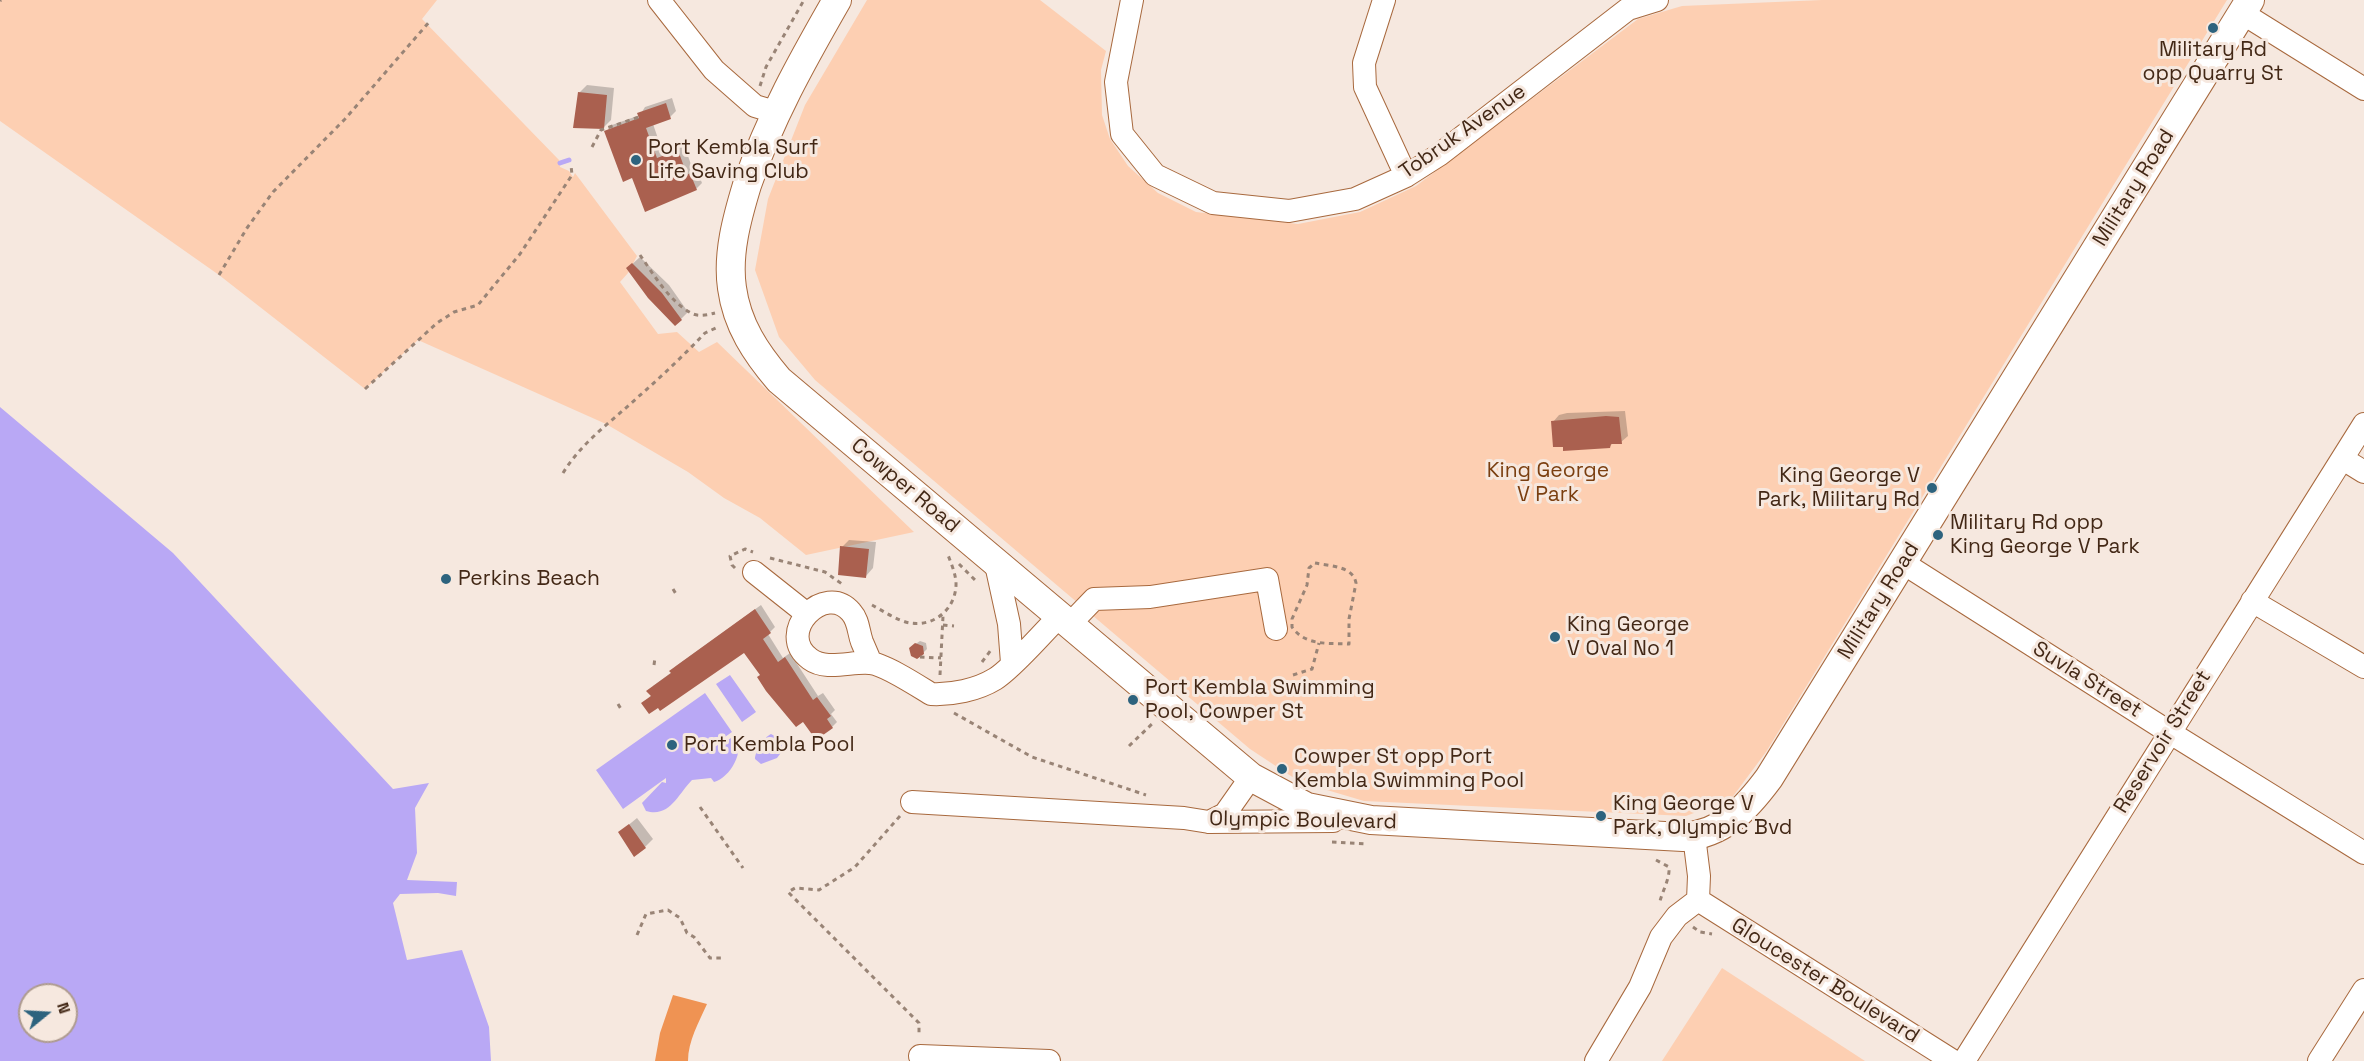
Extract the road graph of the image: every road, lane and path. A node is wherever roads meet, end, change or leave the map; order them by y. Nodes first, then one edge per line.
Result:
1 (659, 0) edge
2 (837, 0) edge
3 (1132, 0) edge
4 (1384, 0) edge
5 (1657, 0) edge
6 (2246, 7) edge
7 (430, 21) dead end
8 (2364, 89) edge
9 (775, 112) junction
10 (639, 117) dead end
11 (592, 147) dead end
12 (571, 165) dead end
13 (1406, 176) junction
14 (640, 255) dead end
15 (219, 275) dead end
16 (715, 313) dead end
17 (718, 327) dead end
18 (365, 389) dead end
19 (2364, 424) edge
20 (2343, 459) junction
21 (2364, 472) edge
22 (563, 473) dead end
23 (746, 549) dead end
24 (995, 560) junction
25 (1903, 563) junction
26 (754, 572) dead end
27 (980, 586) dead end
28 (673, 589) dead end
29 (848, 589) dead end
30 (676, 594) dead end
31 (2252, 601) junction
32 (870, 604) dead end
33 (807, 614) junction
34 (943, 615) junction
35 (1064, 621) junction
36 (943, 625) junction
37 (954, 626) dead end
38 (1276, 629) dead end
39 (1319, 643) junction
40 (993, 644) dead end
41 (920, 657) dead end
42 (655, 658) dead end
43 (941, 658) junction
44 (872, 663) junction
45 (1012, 663) junction
46 (654, 665) dead end
47 (980, 665) dead end
48 (2364, 667) edge
49 (1293, 675) dead end
50 (947, 676) dead end
51 (618, 705) dead end
52 (621, 709) dead end
53 (953, 713) dead end
54 (1157, 713) dead end
55 (2169, 732) junction
56 (1130, 746) dead end
57 (1251, 777) junction
58 (1148, 795) dead end
59 (912, 802) joint
60 (700, 807) dead end
61 (1209, 822) junction
62 (1369, 832) junction
63 (1694, 836) junction
64 (1322, 842) dead end
65 (2364, 853) edge
66 (1655, 859) dead end
67 (743, 868) dead end
68 (1698, 900) junction
69 (1660, 901) dead end
70 (637, 934) dead end
71 (722, 958) dead end
72 (2364, 990) edge
73 (920, 1056) joint
74 (1049, 1061) edge
75 (1596, 1061) edge
76 (1953, 1061) edge
77 (1964, 1061) edge
78 (2319, 1061) edge

1 - 9 street
2 - 9 main road, Cowper Road
3 - 13 street, Tobruk Avenue
4 - 13 street
5 - 13 street, Tobruk Avenue
6 - 8 street
6 - 25 main road, Military Road
7 - 15 path
9 - 24 main road, Cowper Road
10 - 11 path
12 - 18 path
14 - 16 path
17 - 22 path
19 - 20 street, Reservoir Street
20 - 21 street
20 - 31 street, Reservoir Street
23 - 29 path
24 - 35 main road, Cowper Road
24 - 45 street
25 - 55 street, Suvla Street
25 - 63 main road, Military Road
26 - 33 street
27 - 34 path
28 - 30 path
31 - 48 street
31 - 55 street, Reservoir Street
32 - 34 path
33 - 44 street
33 - 44 street
34 - 36 path
35 - 38 street
35 - 45 street
35 - 57 main road, Cowper Road
36 - 37 path
36 - 43 path
39 - 39 path
39 - 49 path
40 - 47 path
41 - 43 path
42 - 46 path
43 - 50 path
44 - 45 street
51 - 52 path
53 - 58 path
54 - 56 path
55 - 65 street, Suvla Street
55 - 77 street, Reservoir Street
57 - 61 street
57 - 62 main road, Cowper Road
59 - 61 street, Olympic Boulevard
59 - 73 path
60 - 67 path
61 - 62 street, Olympic Boulevard
62 - 63 main road, Olympic Boulevard
62 - 64 path
63 - 68 street
66 - 69 path
68 - 75 street
68 - 76 street, Gloucester Boulevard
70 - 71 path
72 - 78 street
73 - 74 street

